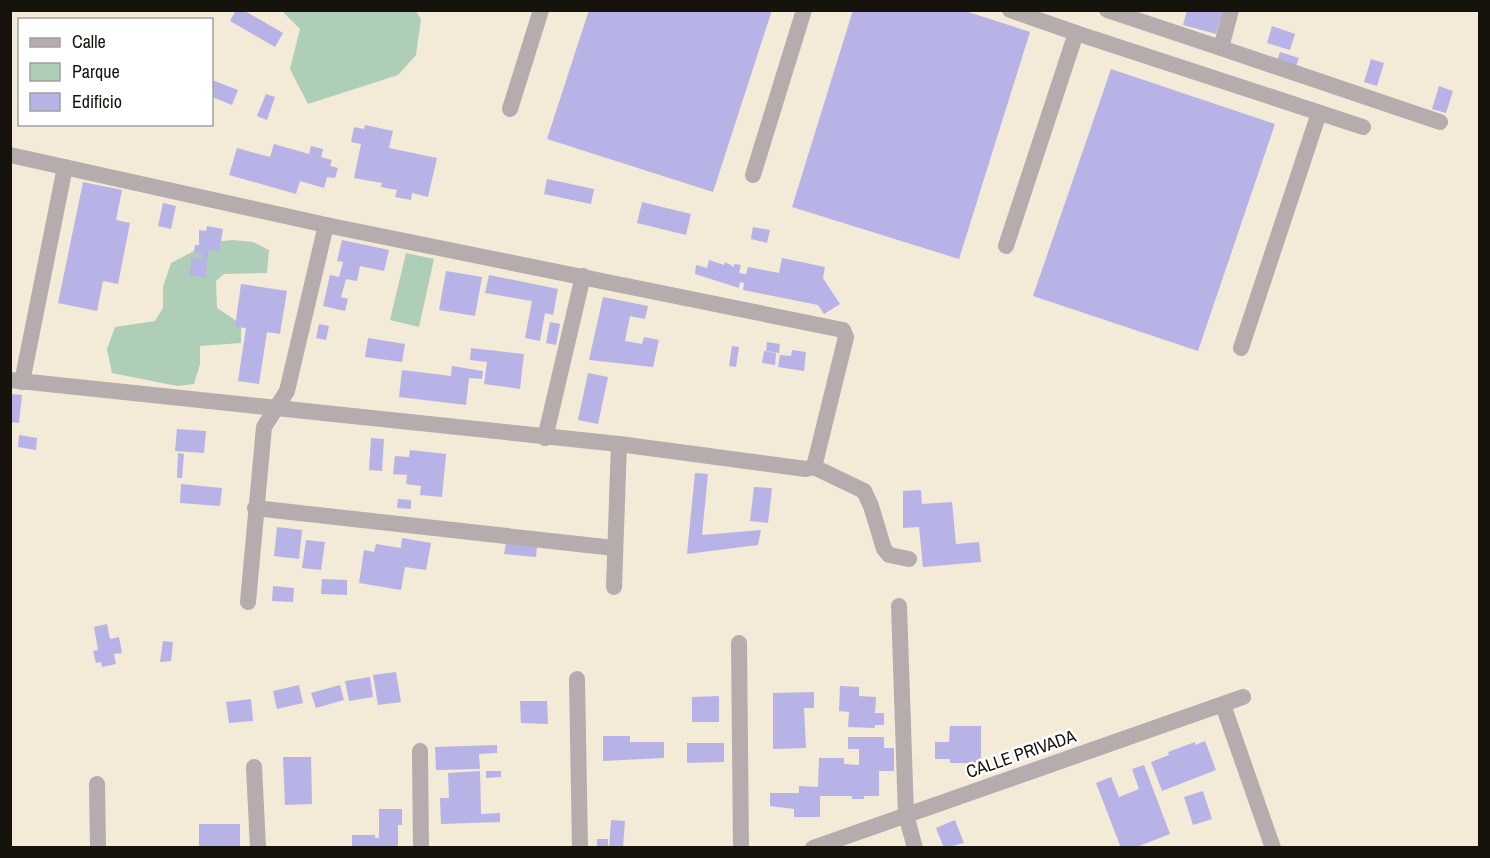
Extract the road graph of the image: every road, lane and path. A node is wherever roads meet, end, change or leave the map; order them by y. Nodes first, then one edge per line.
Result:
1 (541, 10) edge
2 (804, 10) edge
3 (1011, 10) edge
4 (1107, 10) edge
5 (1231, 10) edge
6 (1076, 33) junction
7 (1221, 48) junction
8 (510, 109) dead end
9 (1318, 113) junction
10 (1440, 122) dead end
11 (1363, 127) dead end
12 (10, 155) edge
13 (65, 167) junction
14 (753, 175) dead end
15 (326, 225) junction
16 (1006, 246) dead end
17 (583, 276) junction
18 (1241, 348) dead end
19 (16, 381) edge
20 (277, 408) junction
21 (545, 438) junction
22 (619, 444) junction
23 (814, 467) junction
24 (255, 508) junction
25 (614, 548) junction
26 (909, 559) dead end
27 (614, 586) dead end
28 (248, 602) dead end
29 (899, 606) dead end
30 (739, 643) dead end
31 (577, 679) dead end
32 (1243, 697) dead end
33 (1223, 705) junction
34 (420, 751) dead end
35 (254, 767) dead end
36 (97, 784) dead end
37 (906, 815) junction
38 (98, 848) edge
39 (258, 848) edge
40 (421, 848) edge
41 (580, 848) edge
42 (741, 848) edge
43 (813, 848) edge
44 (915, 848) edge
45 (1273, 848) edge

1 - 8 street
2 - 14 street
3 - 6 street
4 - 7 street
5 - 7 street
6 - 9 street
6 - 16 street
7 - 10 street
9 - 11 street
9 - 18 street
12 - 13 street
13 - 15 street
13 - 19 street
15 - 17 street
15 - 20 street
17 - 21 street
17 - 23 street
19 - 20 street
20 - 21 street
20 - 24 street
21 - 22 street
22 - 23 street
22 - 25 street
23 - 26 street
24 - 25 street
24 - 28 street
25 - 27 street
29 - 37 street
30 - 42 street
31 - 41 street
32 - 33 street, CALLE PRIVADA
33 - 37 street, CALLE PRIVADA
33 - 45 street
34 - 40 street
35 - 39 street
36 - 38 street
37 - 43 street, CALLE PRIVADA
37 - 44 street

